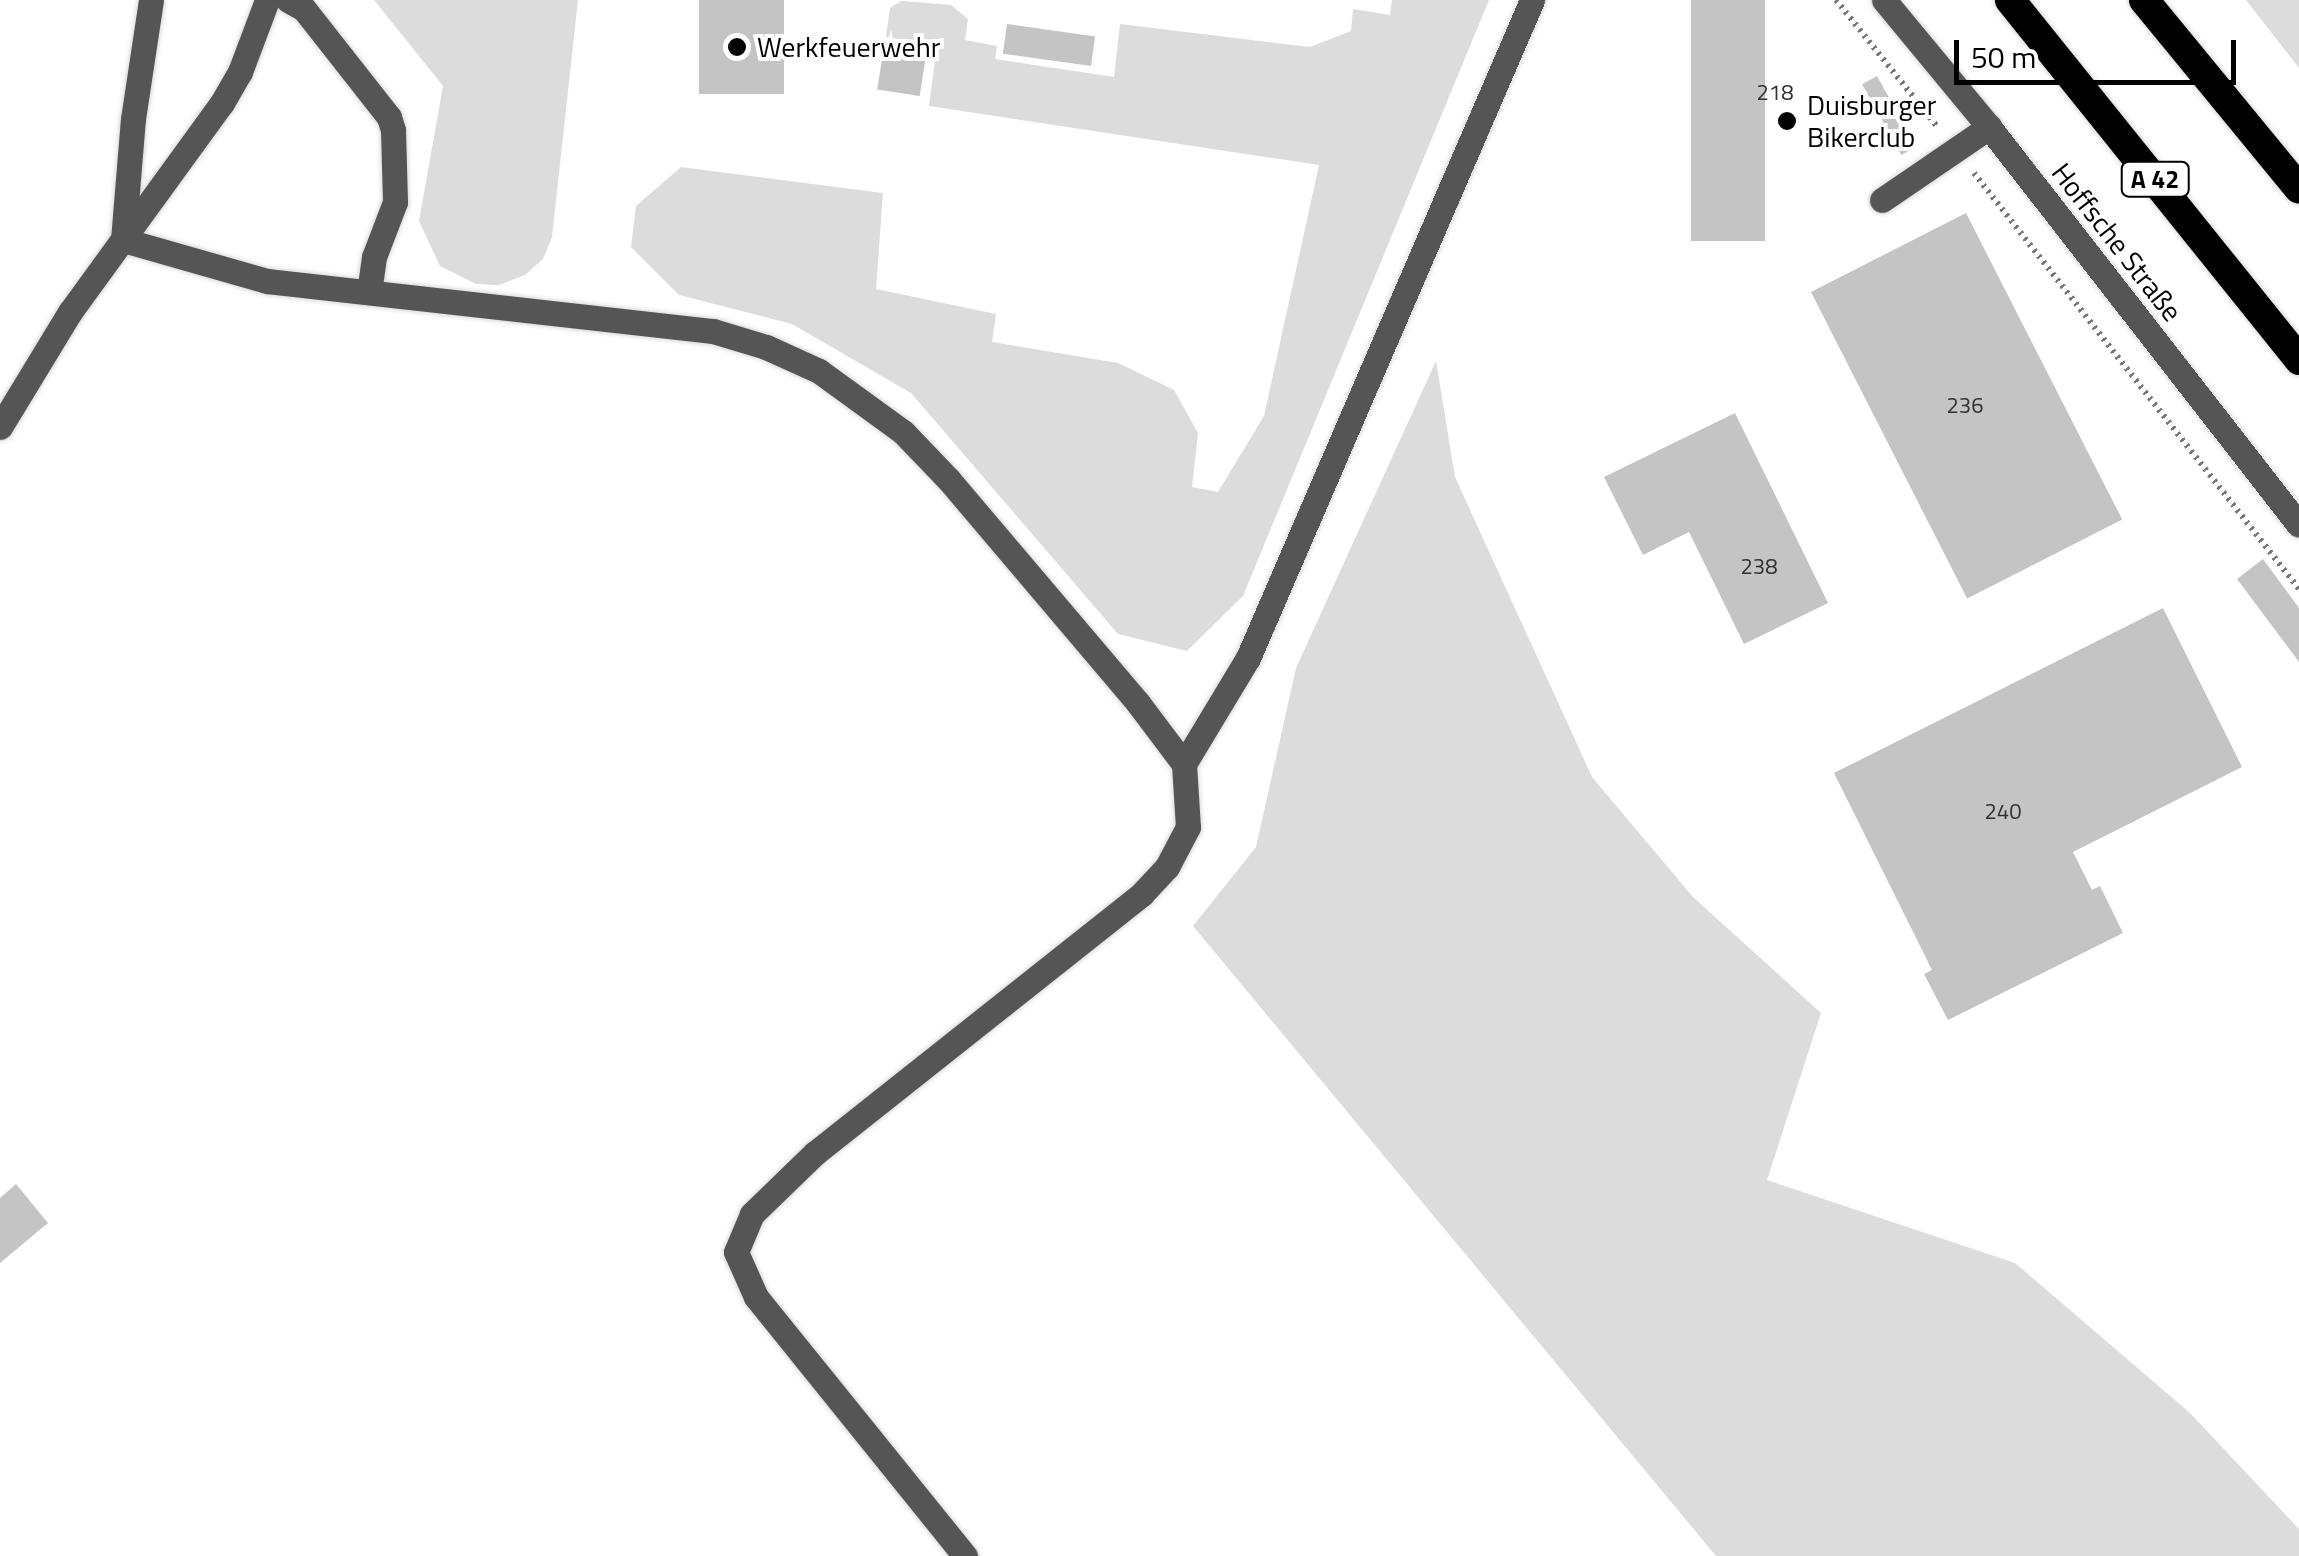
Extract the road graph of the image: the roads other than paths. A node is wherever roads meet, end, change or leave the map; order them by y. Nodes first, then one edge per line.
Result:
1 (151, 0) edge
2 (267, 0) edge
3 (288, 0) edge
4 (1532, 0) edge
5 (1884, 0) edge
6 (2010, 0) edge
7 (2144, 0) edge
8 (1989, 126) junction
9 (2299, 189) edge
10 (1882, 200) dead end
11 (122, 240) junction
12 (369, 292) junction
13 (2299, 360) edge
14 (0, 427) edge
15 (2299, 525) edge
16 (1184, 764) junction
17 (965, 1556) edge

1 - 11 street
2 - 11 street
3 - 12 street
4 - 16 street
5 - 8 street, Hoffsche Straße
6 - 13 highway, A 42
7 - 9 highway
8 - 10 street
8 - 15 street, Hoffsche Straße
11 - 12 street
11 - 14 street
12 - 16 street
16 - 17 street

